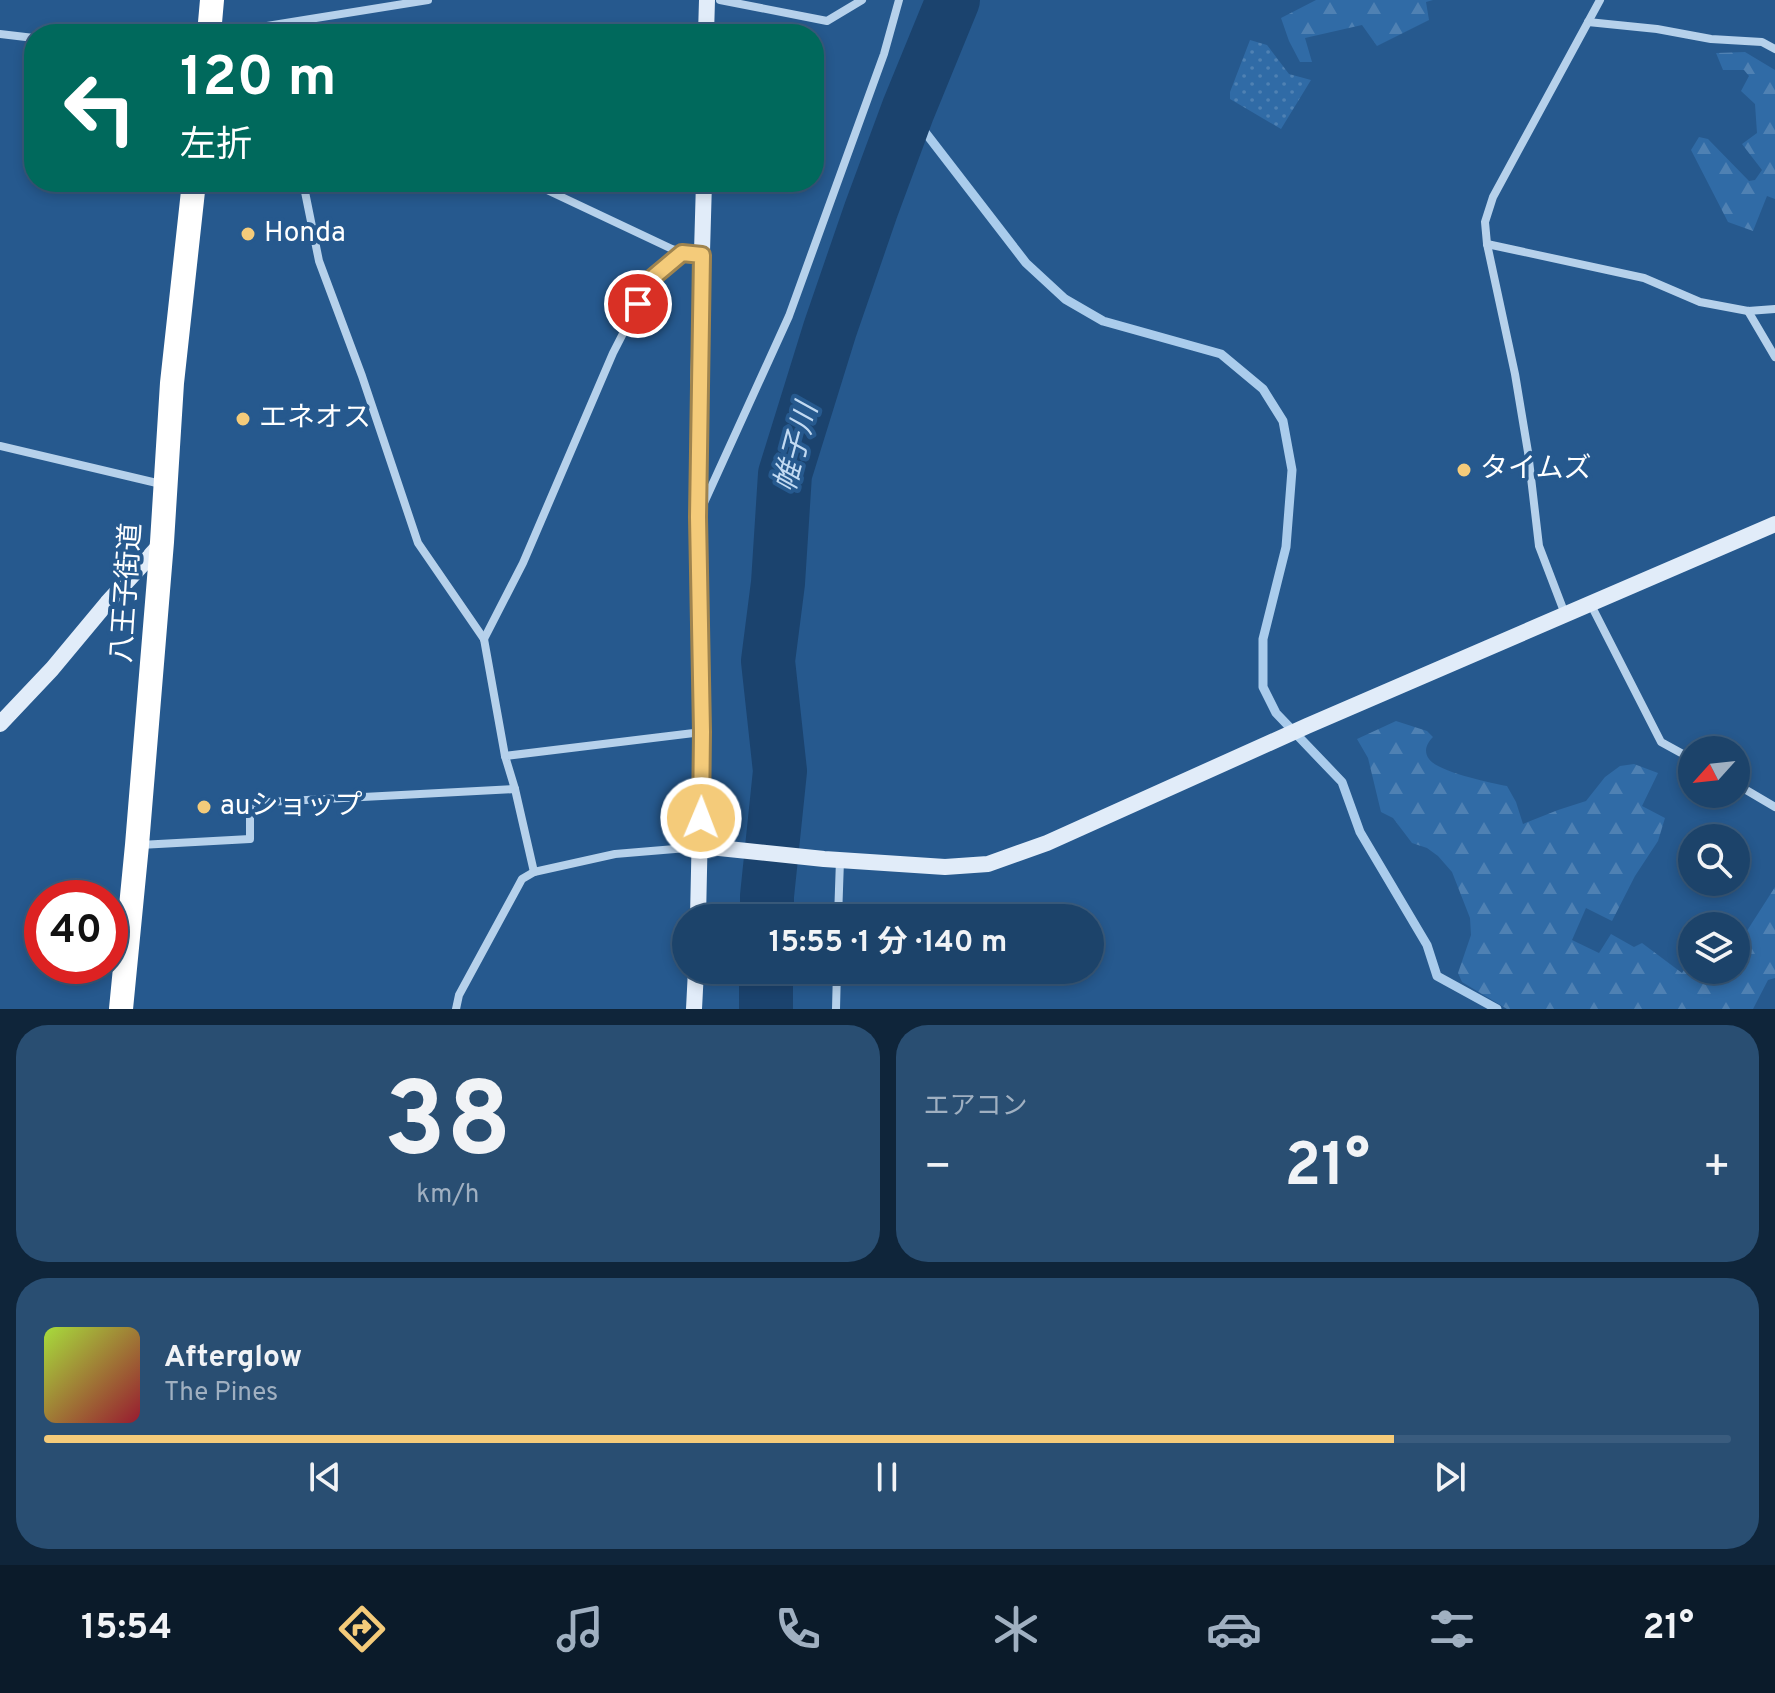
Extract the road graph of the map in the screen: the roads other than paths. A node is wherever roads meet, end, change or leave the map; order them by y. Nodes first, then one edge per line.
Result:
1 (212, 0) edge
2 (428, 0) edge
3 (707, 0) edge
4 (720, 0) edge
5 (862, 0) edge
6 (899, 0) edge
7 (1600, 0) edge
8 (1588, 22) junction
9 (210, 24) edge
10 (279, 24) edge
11 (706, 24) edge
12 (0, 34) edge
13 (24, 37) edge
14 (1775, 49) edge
15 (193, 192) edge
16 (305, 192) edge
17 (551, 192) edge
18 (704, 192) edge
19 (1487, 244) junction
20 (682, 253) junction
21 (702, 255) junction
22 (1775, 309) edge
23 (1748, 311) junction
24 (1775, 357) edge
25 (0, 446) edge
26 (166, 485) junction
27 (698, 517) junction
28 (1775, 524) edge
29 (162, 542) junction
30 (1590, 603) junction
31 (1565, 614) junction
32 (484, 639) junction
33 (0, 724) edge
34 (702, 732) junction
35 (1678, 751) edge
36 (505, 756) junction
37 (515, 789) junction
38 (1750, 792) edge
39 (1775, 807) edge
40 (137, 845) junction
41 (700, 846) junction
42 (832, 860) junction
43 (534, 872) junction
44 (698, 904) edge
45 (837, 904) edge
46 (695, 984) edge
47 (837, 984) edge
48 (121, 1009) edge
49 (456, 1009) edge
50 (694, 1009) edge
51 (836, 1009) edge

1 - 9 highway
2 - 10 street
3 - 11 street
4 - 5 street
6 - 27 street
7 - 8 street
8 - 14 street
8 - 19 street
12 - 13 street
15 - 26 highway, 八王子街道
16 - 32 street
17 - 20 street
18 - 21 street
19 - 23 street
19 - 31 street
20 - 21 street
20 - 32 street
21 - 27 street
22 - 23 street
23 - 24 street
25 - 26 street
26 - 29 highway, 八王子街道
27 - 34 street
28 - 30 street
29 - 33 street
29 - 40 highway, 八王子街道
30 - 31 street
30 - 35 street
31 - 42 street
32 - 36 street
34 - 36 street
34 - 41 street
36 - 37 street
37 - 40 street
37 - 43 street
38 - 39 street
40 - 48 highway, 八王子街道
41 - 42 street
41 - 43 street
41 - 44 street
42 - 45 street
43 - 49 street
46 - 50 street
47 - 51 street

